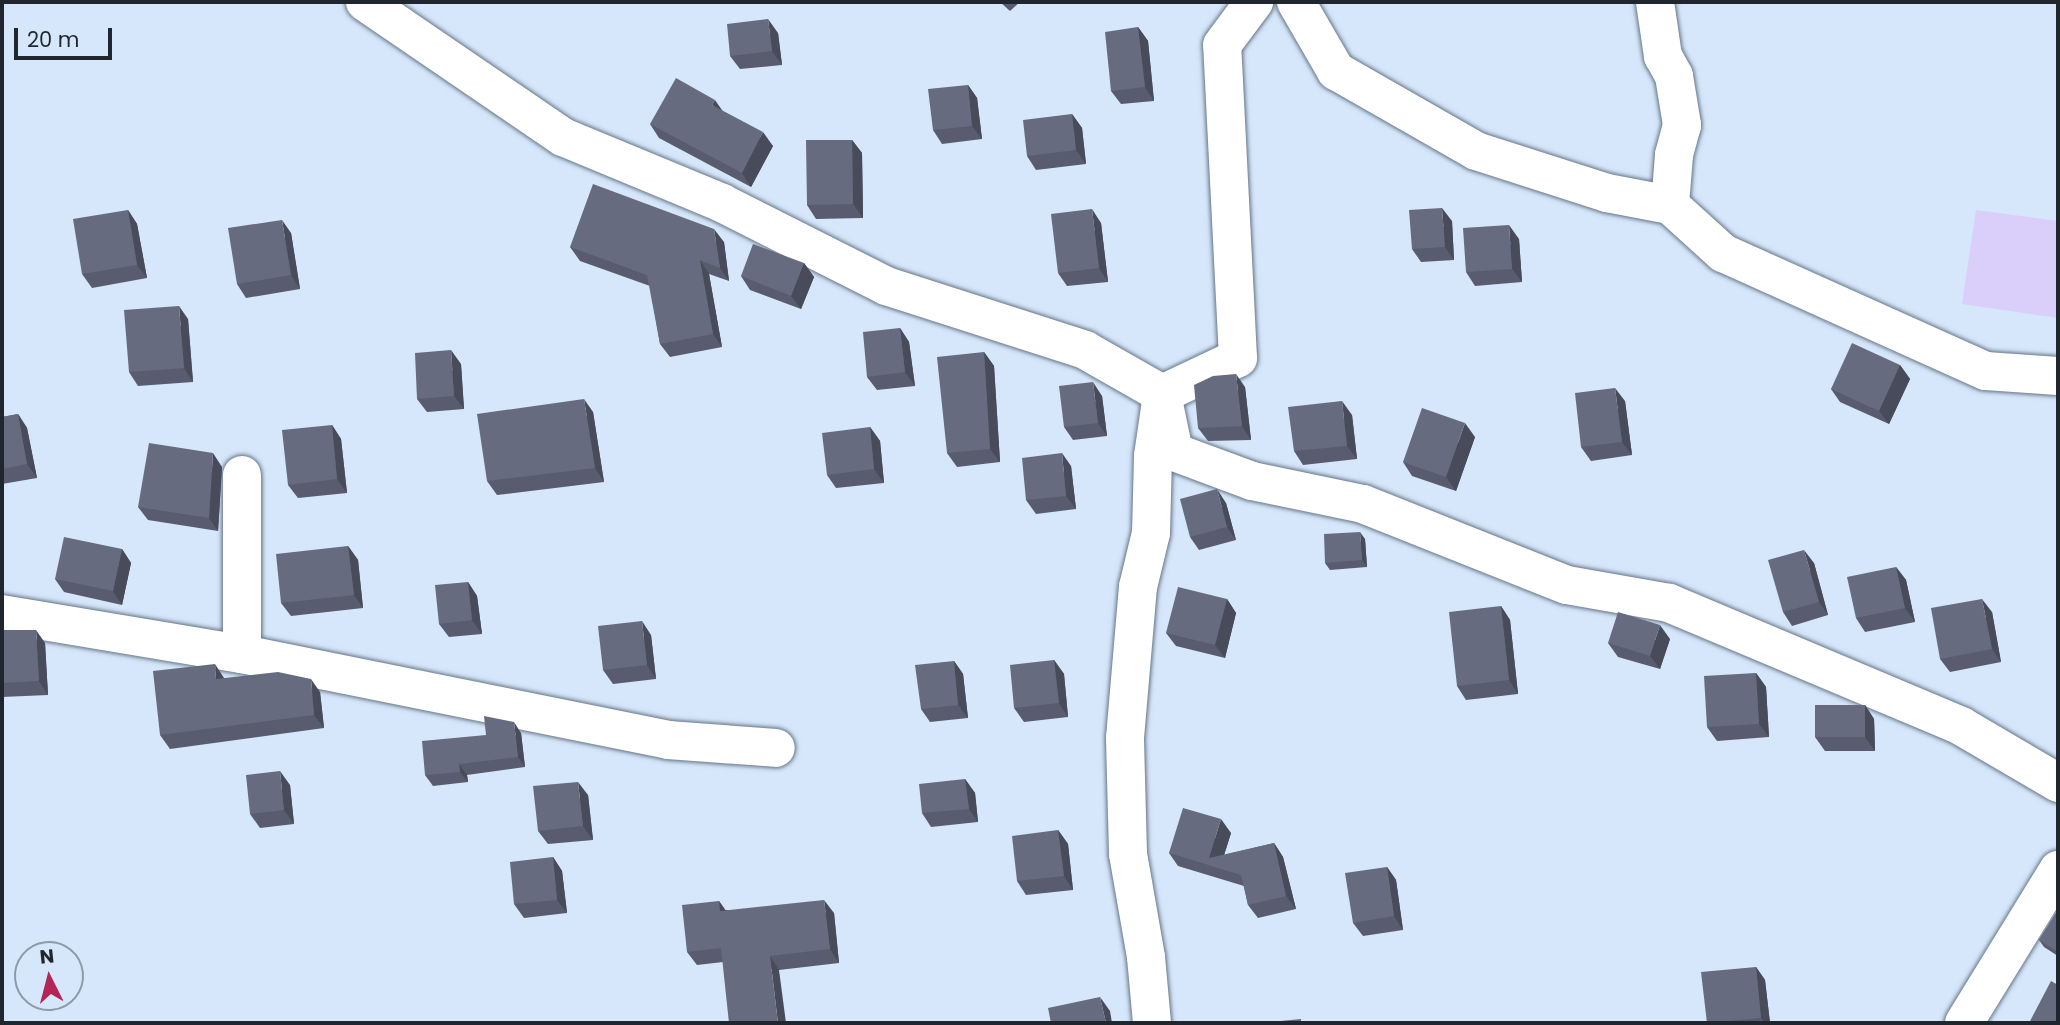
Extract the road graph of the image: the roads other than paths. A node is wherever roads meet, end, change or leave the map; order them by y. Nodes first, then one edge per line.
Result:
1 (365, 2) edge
2 (1254, 2) edge
3 (1296, 2) edge
4 (1655, 2) edge
5 (1670, 205) junction
6 (2058, 376) edge
7 (1162, 394) junction
8 (242, 475) dead end
9 (2, 614) edge
10 (242, 654) junction
11 (776, 748) dead end
12 (2058, 783) edge
13 (2058, 870) edge
14 (1152, 1023) edge
15 (1964, 1023) edge

1 - 7 street
2 - 7 street
3 - 5 street
4 - 5 street
5 - 6 street
7 - 12 street
7 - 14 street
8 - 10 street
9 - 10 street
10 - 11 street
13 - 15 street

